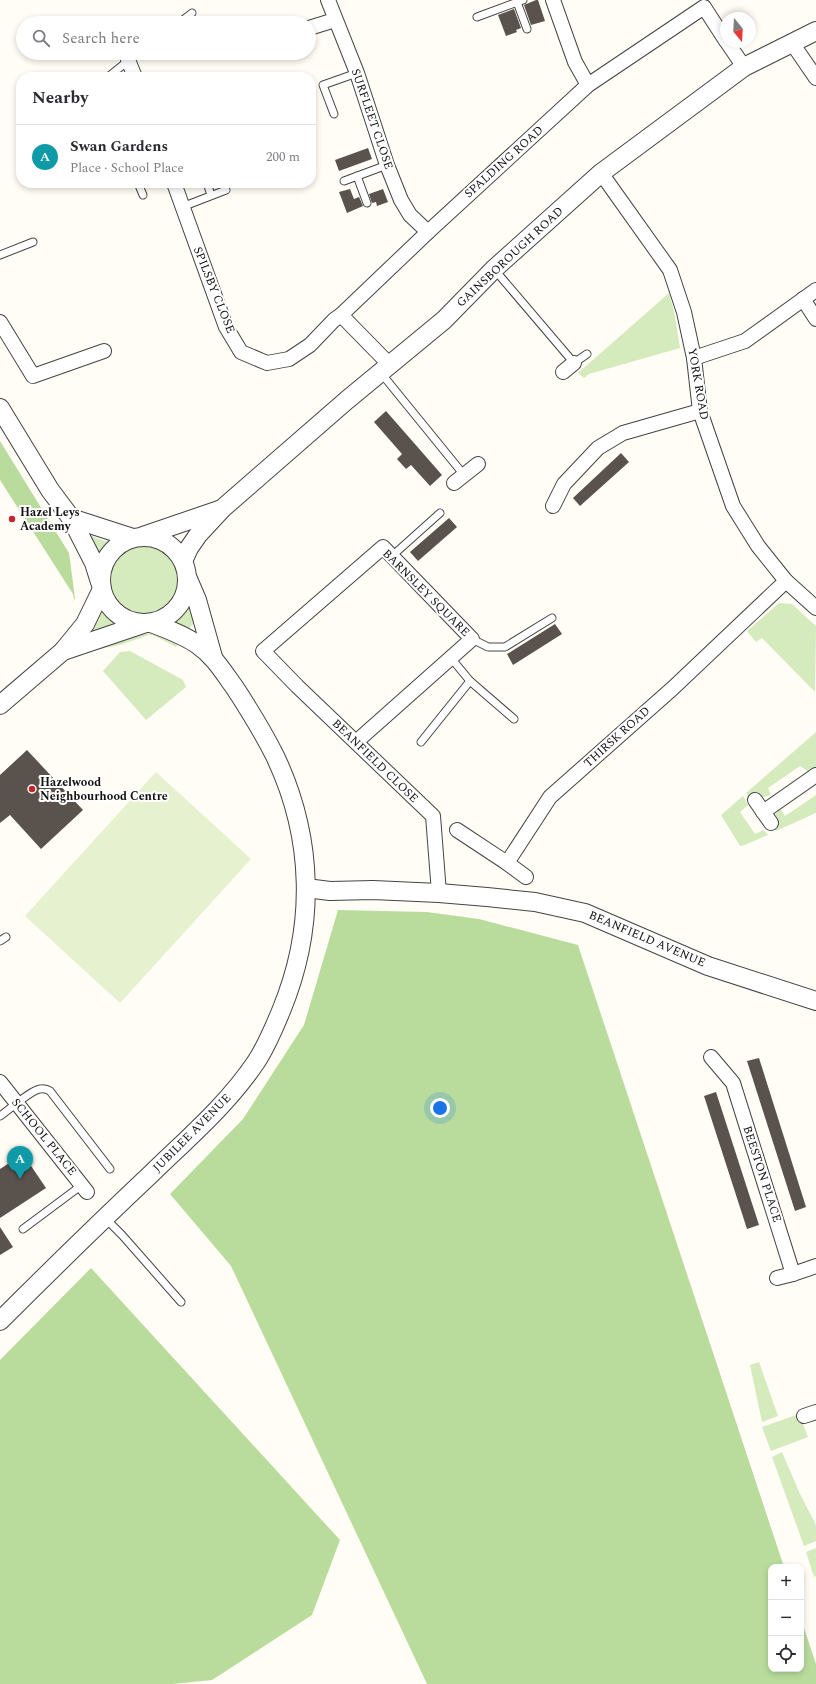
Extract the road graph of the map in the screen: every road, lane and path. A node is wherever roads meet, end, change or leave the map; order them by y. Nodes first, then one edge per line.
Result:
1 (328, 0) edge
2 (553, 0) edge
3 (520, 1) edge
4 (708, 4) edge
5 (192, 13) dead end
6 (188, 16) edge
7 (477, 17) dead end
8 (334, 20) junction
9 (316, 26) edge
10 (527, 29) dead end
11 (720, 29) edge
12 (816, 31) edge
13 (792, 43) junction
14 (730, 48) edge
15 (129, 60) edge
16 (133, 60) edge
17 (744, 67) junction
18 (114, 72) edge
19 (134, 72) edge
20 (357, 73) junction
21 (816, 78) edge
22 (588, 85) junction
23 (334, 114) dead end
24 (387, 165) junction
25 (601, 173) junction
26 (356, 176) junction
27 (344, 181) dead end
28 (140, 188) edge
29 (176, 188) edge
30 (209, 188) edge
31 (226, 190) dead end
32 (143, 195) dead end
33 (211, 195) junction
34 (367, 203) dead end
35 (182, 207) junction
36 (428, 232) junction
37 (33, 242) dead end
38 (0, 255) edge
39 (494, 269) junction
40 (816, 290) edge
41 (803, 299) junction
42 (341, 315) junction
43 (816, 319) edge
44 (0, 322) edge
45 (104, 351) dead end
46 (587, 354) dead end
47 (694, 358) junction
48 (574, 363) junction
49 (386, 369) junction
50 (563, 372) dead end
51 (0, 408) edge
52 (700, 411) junction
53 (478, 464) dead end
54 (459, 479) joint
55 (553, 506) dead end
56 (223, 508) junction
57 (440, 513) dead end
58 (71, 518) junction
59 (138, 537) junction
60 (392, 556) junction
61 (183, 561) junction
62 (188, 579) junction
63 (786, 582) junction
64 (101, 587) junction
65 (816, 608) edge
66 (552, 618) dead end
67 (148, 623) junction
68 (472, 639) junction
69 (63, 651) junction
70 (263, 651) joint
71 (213, 657) junction
72 (451, 658) junction
73 (470, 681) junction
74 (0, 705) edge
75 (514, 719) dead end
76 (356, 742) junction
77 (421, 742) dead end
78 (816, 775) edge
79 (771, 823) dead end
80 (457, 830) dead end
81 (507, 863) junction
82 (526, 877) dead end
83 (306, 888) junction
84 (439, 893) junction
85 (816, 1001) edge
86 (711, 1057) dead end
87 (0, 1082) edge
88 (17, 1104) junction
89 (0, 1116) edge
90 (110, 1168) dead end
91 (85, 1188) joint
92 (105, 1218) junction
93 (23, 1229) dead end
94 (816, 1266) edge
95 (793, 1274) junction
96 (778, 1278) dead end
97 (180, 1302) dead end
98 (0, 1320) edge

1 - 8 street, SURFLEET CLOSE
2 - 22 street
3 - 7 lane
3 - 10 lane
4 - 11 street, SPALDING ROAD
4 - 22 street, SPALDING ROAD
5 - 6 lane
8 - 9 street
8 - 20 street, SURFLEET CLOSE
12 - 13 street, GAINSBOROUGH ROAD
13 - 17 street, GAINSBOROUGH ROAD
13 - 21 street
14 - 17 street, SPALDING ROAD
15 - 18 lane
16 - 19 street
17 - 25 street, GAINSBOROUGH ROAD
20 - 23 lane
20 - 24 street, SURFLEET CLOSE
22 - 36 street, SPALDING ROAD
24 - 26 lane
24 - 36 street, SURFLEET CLOSE
25 - 39 street, GAINSBOROUGH ROAD
25 - 47 street, YORK ROAD
26 - 27 lane
26 - 34 lane
28 - 32 lane
29 - 35 street, SPILSBY CLOSE
30 - 33 lane
31 - 33 lane
33 - 35 lane
35 - 42 street, SPILSBY CLOSE
36 - 42 street, SPALDING ROAD
37 - 38 lane
39 - 48 lane
39 - 49 street, GAINSBOROUGH ROAD
40 - 41 street
41 - 43 street
41 - 47 street
42 - 49 street
44 - 45 street
46 - 48 lane
47 - 52 street, YORK ROAD
48 - 50 street
49 - 54 lane
49 - 56 street, GAINSBOROUGH ROAD
51 - 58 street
52 - 55 street
52 - 63 street, YORK ROAD
53 - 54 street
56 - 59 street, GAINSBOROUGH ROAD
56 - 61 street, GAINSBOROUGH ROAD
57 - 60 lane
58 - 59 street
58 - 64 street
59 - 61 street
59 - 64 street
60 - 68 street, BARNSLEY SQUARE
60 - 70 street, BARNSLEY SQUARE
61 - 62 street
62 - 67 street
62 - 71 street, JUBILEE AVENUE
63 - 65 street, YORK ROAD
63 - 81 street, THIRSK ROAD
64 - 67 street
64 - 69 street
66 - 68 lane
67 - 69 street
67 - 71 street, JUBILEE AVENUE
68 - 72 street, BARNSLEY SQUARE
69 - 74 street
70 - 76 street, BEANFIELD CLOSE
71 - 83 street, JUBILEE AVENUE
72 - 73 lane
72 - 76 street, BARNSLEY SQUARE
73 - 75 lane
73 - 77 lane
76 - 84 street, BEANFIELD CLOSE
78 - 79 street
80 - 81 street
81 - 82 street
83 - 84 street, BEANFIELD AVENUE
83 - 92 street, JUBILEE AVENUE
84 - 85 street, BEANFIELD AVENUE
86 - 95 street, BEESTON PLACE
87 - 88 street, SCHOOL PLACE
88 - 89 lane
88 - 90 lane
88 - 91 street, SCHOOL PLACE
91 - 93 lane
92 - 97 lane
92 - 98 street, JUBILEE AVENUE
94 - 95 street
95 - 96 street

